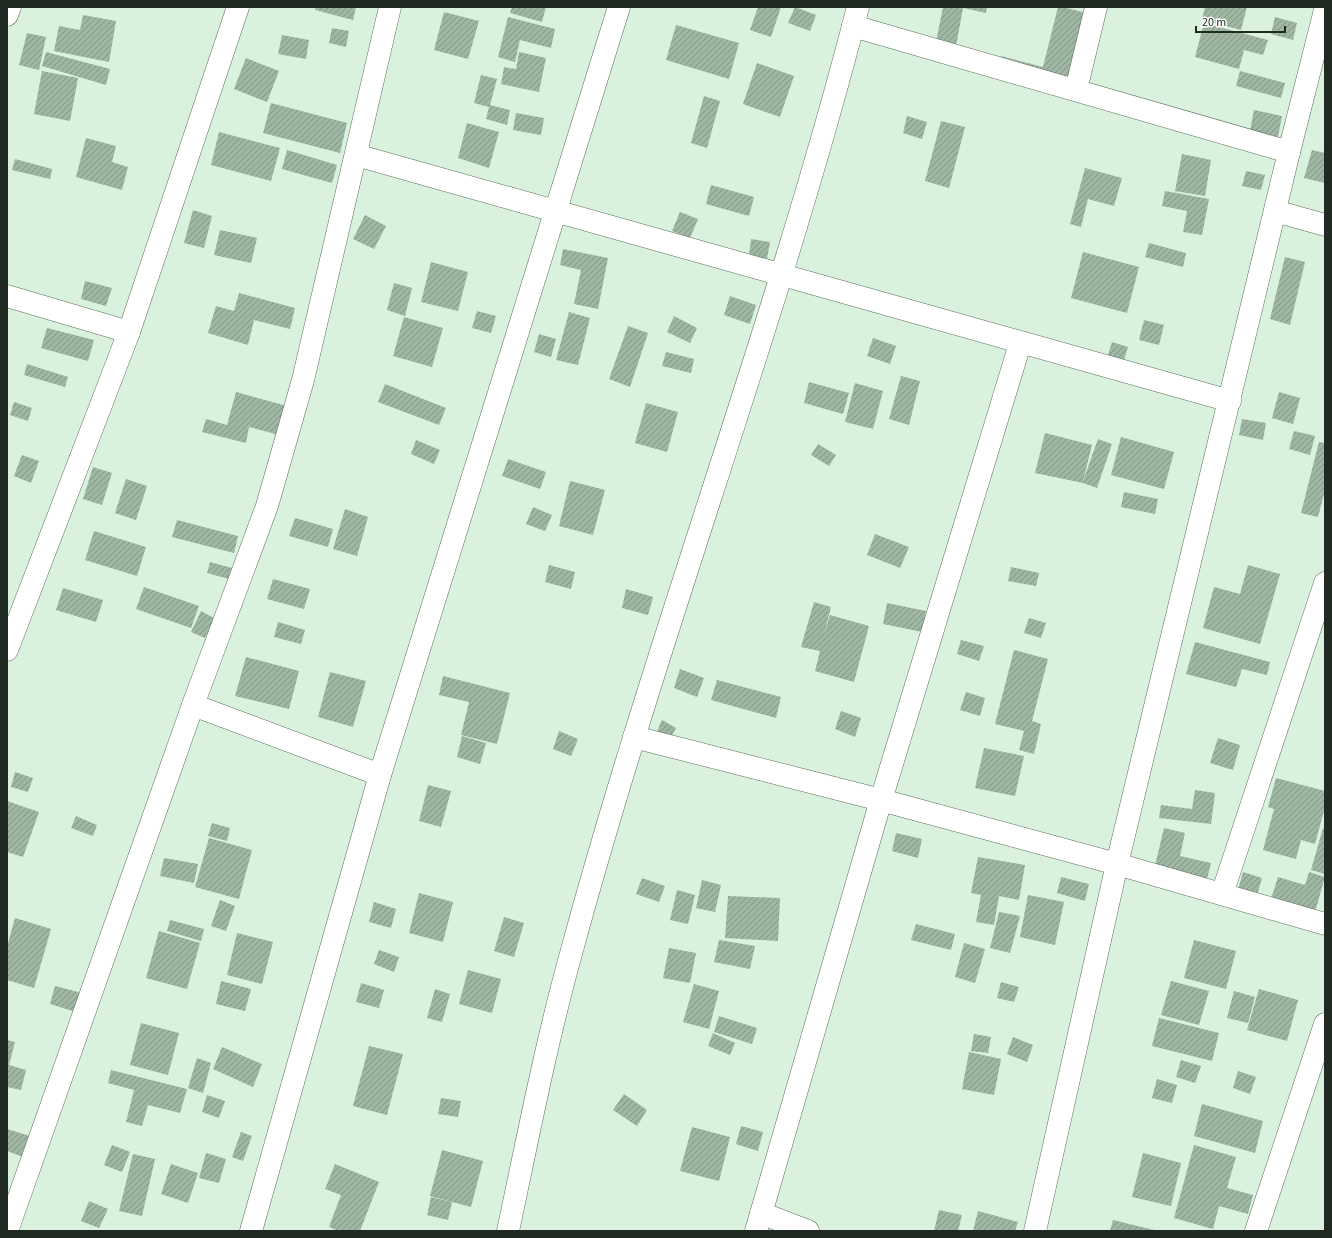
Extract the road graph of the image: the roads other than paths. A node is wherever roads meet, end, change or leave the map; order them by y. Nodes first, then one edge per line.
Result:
1 (10, 7) edge
2 (238, 7) edge
3 (390, 7) edge
4 (619, 7) edge
5 (1096, 7) edge
6 (1325, 10) edge
7 (7, 15) edge
8 (855, 16) edge
9 (1076, 90) junction
10 (1289, 152) junction
11 (356, 155) junction
12 (555, 210) junction
13 (1275, 211) junction
14 (1325, 225) edge
15 (782, 275) junction
16 (7, 296) edge
17 (129, 332) junction
18 (1020, 344) junction
19 (1230, 401) junction
20 (1325, 583) edge
21 (7, 650) edge
22 (193, 705) junction
23 (634, 737) junction
24 (380, 775) junction
25 (881, 800) junction
26 (1117, 864) junction
27 (1222, 894) junction
28 (1325, 924) edge
29 (1325, 1024) edge
30 (758, 1222) edge
31 (8, 1231) edge
32 (251, 1231) edge
33 (508, 1231) edge
34 (808, 1231) edge
35 (1035, 1231) edge
36 (1256, 1231) edge

1 - 7 street
2 - 17 street
3 - 11 street
4 - 12 street
5 - 9 street
6 - 10 street
8 - 9 street
8 - 15 street
9 - 10 street
10 - 13 street
11 - 12 street
11 - 22 street
12 - 15 street
12 - 24 street
13 - 14 street
13 - 19 street
15 - 18 street
15 - 23 street
16 - 17 street
17 - 21 street
18 - 19 street
18 - 25 street
19 - 26 street
20 - 27 street
22 - 24 street
22 - 31 street
23 - 25 street
23 - 33 street
24 - 32 street
25 - 26 street
25 - 30 street
26 - 27 street
26 - 35 street
27 - 28 street
29 - 36 street
30 - 34 street

